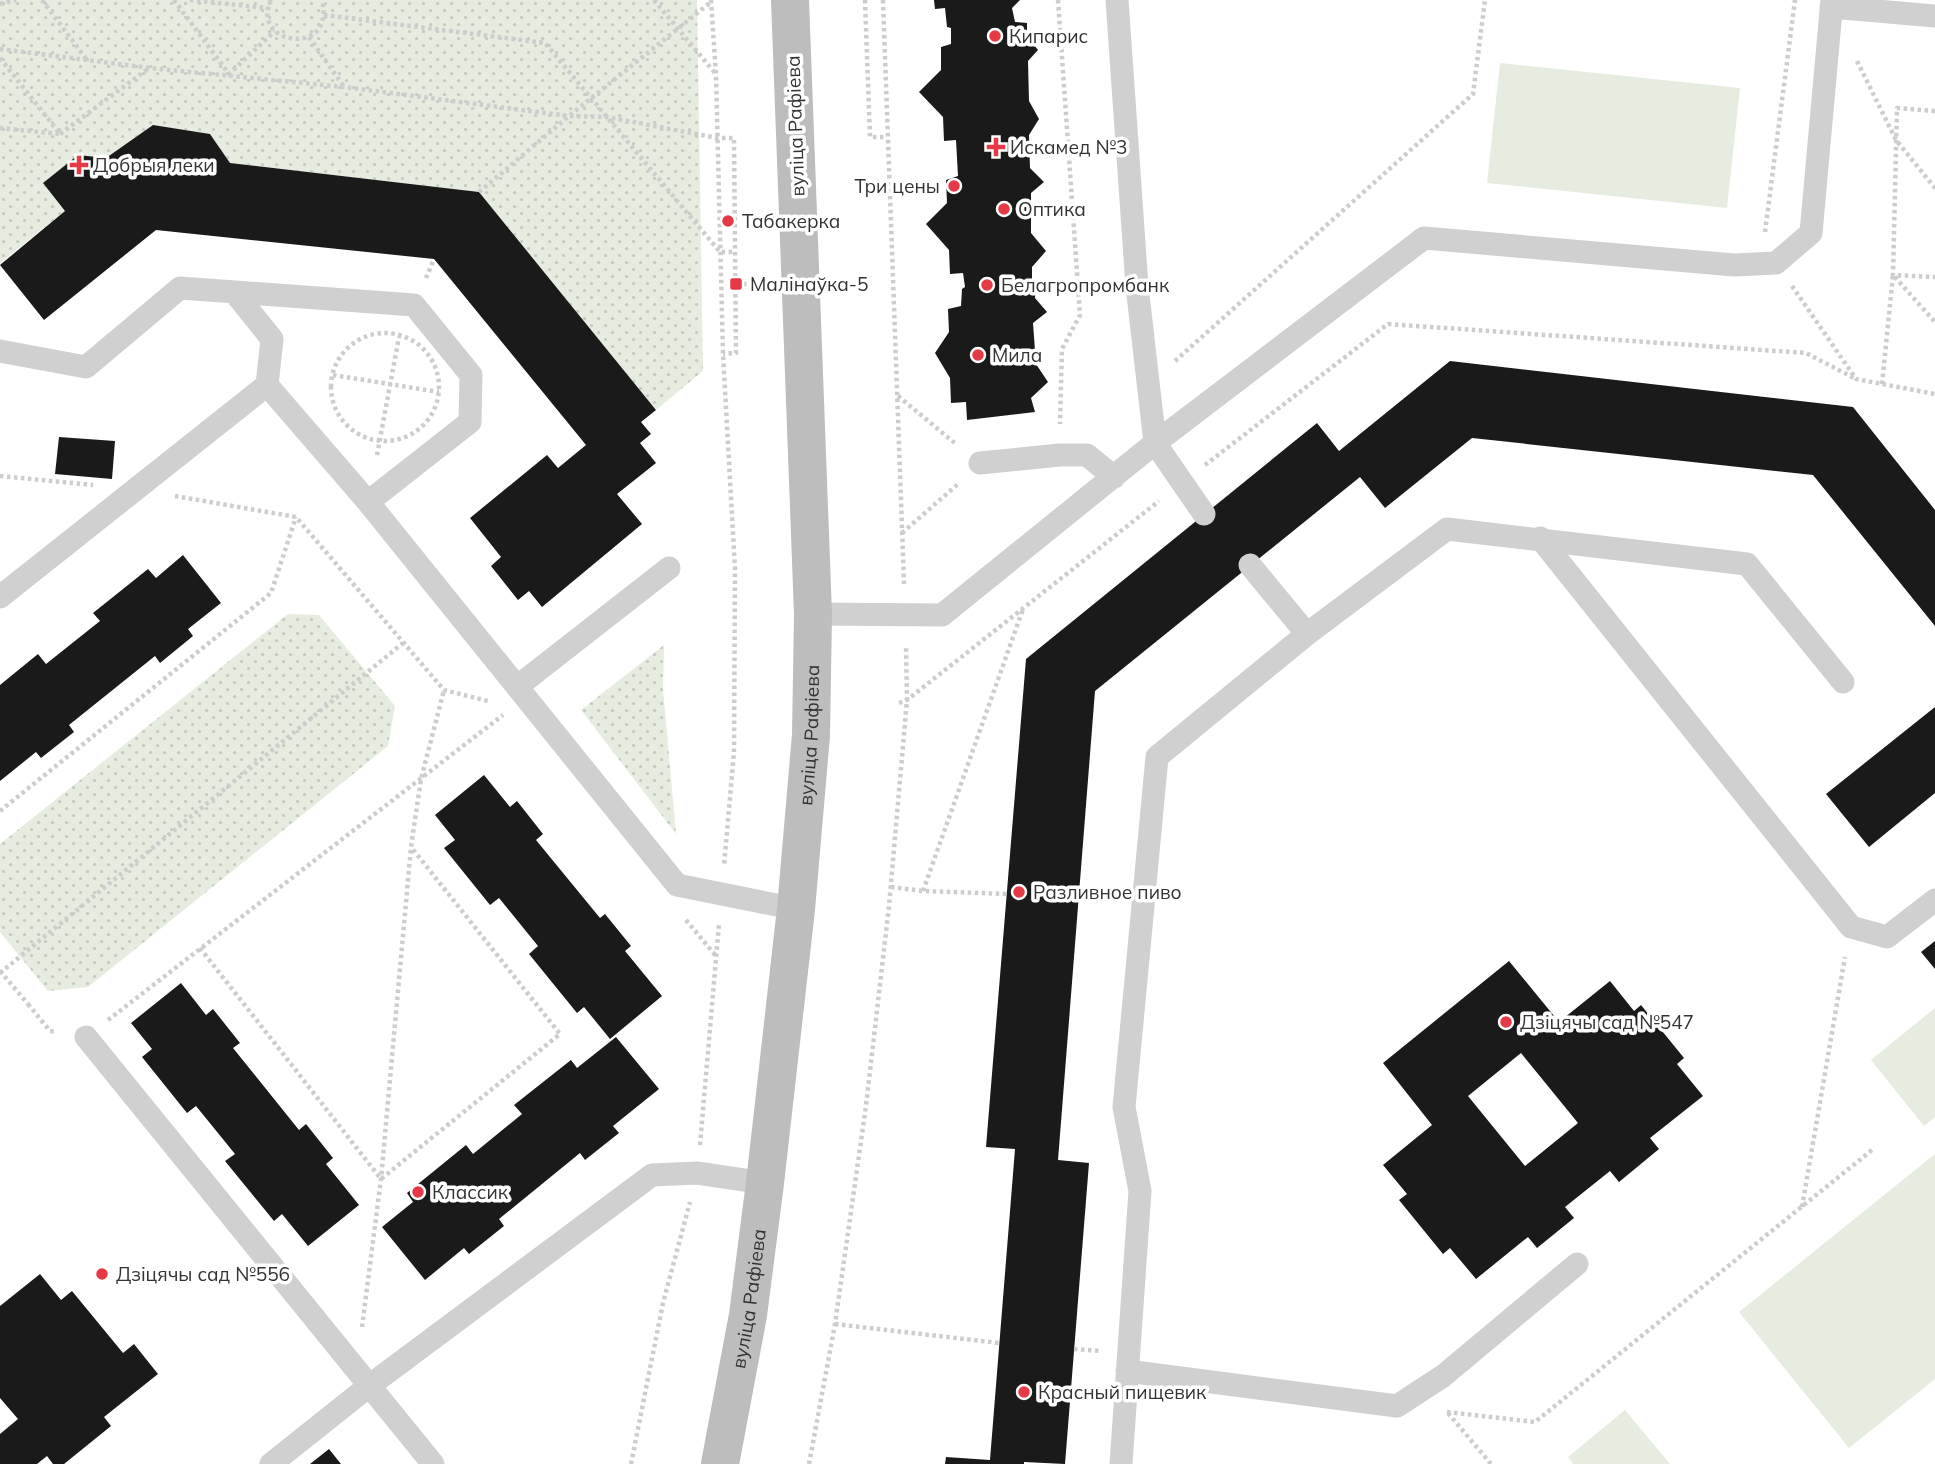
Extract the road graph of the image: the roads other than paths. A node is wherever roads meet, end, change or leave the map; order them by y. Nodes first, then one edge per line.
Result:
1 (790, 0) edge
2 (1117, 0) edge
3 (1831, 4) edge
4 (1935, 16) edge
5 (235, 293) junction
6 (0, 351) edge
7 (267, 385) junction
8 (1155, 443) junction
9 (980, 463) road end
10 (1114, 477) junction
11 (368, 502) junction
12 (1204, 514) dead end
13 (1540, 538) junction
14 (1250, 565) dead end
15 (669, 568) dead end
16 (0, 597) edge
17 (813, 614) junction
18 (1307, 634) junction
19 (1843, 682) dead end
20 (515, 697) junction
21 (1935, 900) edge
22 (796, 909) junction
23 (86, 1037) road end
24 (765, 1183) junction
25 (1577, 1264) dead end
26 (1127, 1371) junction
27 (363, 1378) junction
28 (271, 1464) edge
29 (433, 1464) edge
30 (720, 1464) edge
31 (1121, 1464) edge

1 - 17 main road, вуліца Рафіева
2 - 8 lane
3 - 4 lane
3 - 8 lane
5 - 6 lane
5 - 7 lane
5 - 11 lane
7 - 11 lane
7 - 16 lane
8 - 10 lane
8 - 12 lane
9 - 10 lane
10 - 17 lane
11 - 20 lane
13 - 18 lane
13 - 19 lane
13 - 21 lane
14 - 18 lane
15 - 20 lane
17 - 22 main road, вуліца Рафіева
18 - 26 lane
20 - 22 lane
22 - 24 main road, вуліца Рафіева
23 - 27 lane
24 - 27 lane
24 - 30 main road, вуліца Рафіева
25 - 26 lane
26 - 31 lane
27 - 28 lane
27 - 29 lane

